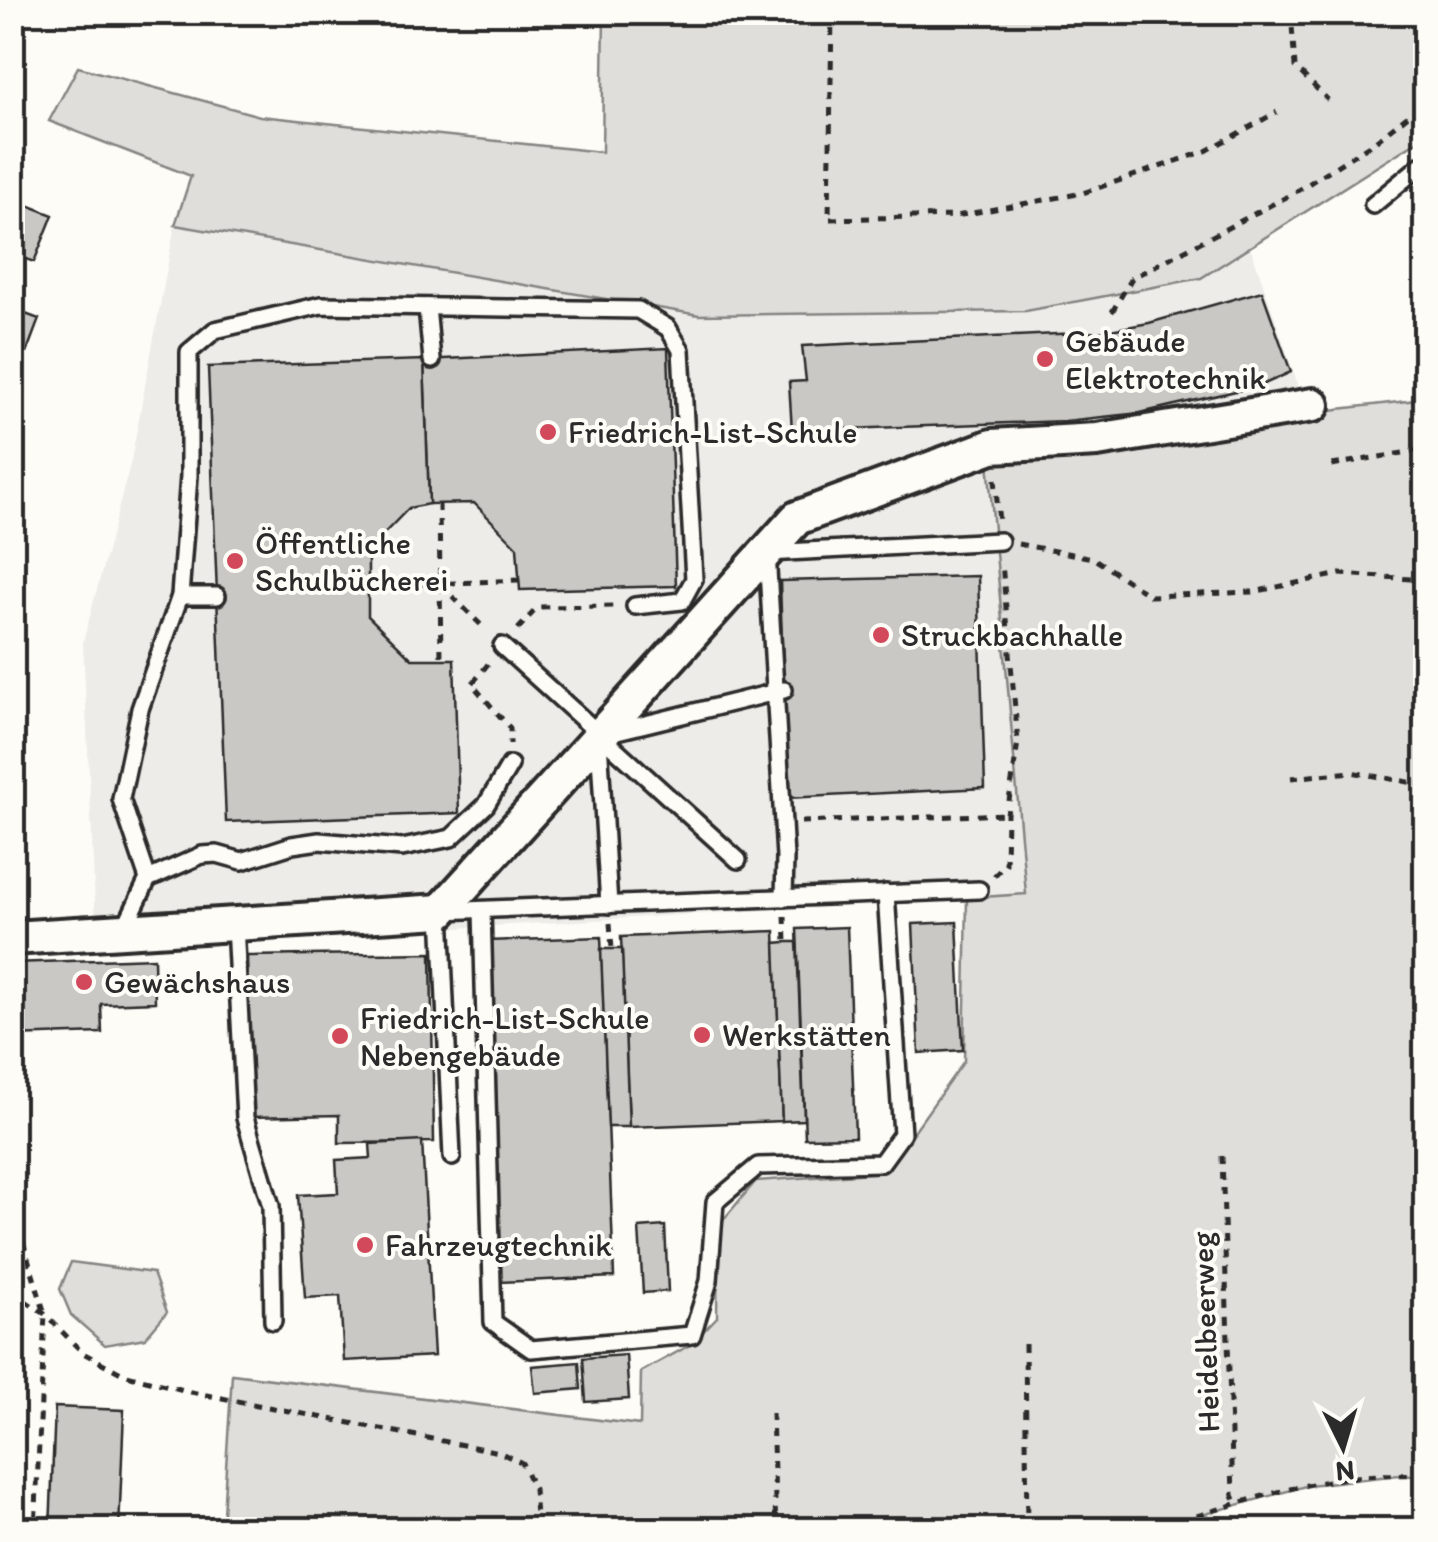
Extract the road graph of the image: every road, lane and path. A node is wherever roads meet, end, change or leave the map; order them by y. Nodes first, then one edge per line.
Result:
1 (832, 12) edge
2 (1291, 12) edge
3 (1328, 100) dead end
4 (1426, 101) edge
5 (1277, 112) dead end
6 (1426, 161) edge
7 (1373, 205) dead end
8 (428, 306) junction
9 (1112, 312) dead end
10 (432, 360) dead end
11 (1312, 405) dead end
12 (992, 446) junction
13 (1426, 449) edge
14 (1332, 466) dead end
15 (438, 504) dead end
16 (1000, 541) junction
17 (676, 578) dead end
18 (694, 578) junction
19 (519, 580) dead end
20 (1426, 580) edge
21 (440, 584) junction
22 (368, 587) dead end
23 (180, 596) junction
24 (217, 596) dead end
25 (596, 606) dead end
26 (635, 606) dead end
27 (502, 646) junction
28 (441, 659) dead end
29 (780, 690) junction
30 (510, 728) dead end
31 (599, 736) junction
32 (510, 766) dead end
33 (1291, 778) dead end
34 (1426, 785) edge
35 (1008, 814) junction
36 (783, 822) junction
37 (738, 860) dead end
38 (148, 879) junction
39 (979, 890) joint
40 (886, 893) junction
41 (784, 898) junction
42 (609, 905) junction
43 (441, 910) junction
44 (482, 910) junction
45 (235, 924) junction
46 (123, 932) junction
47 (12, 938) edge
48 (1222, 1156) dead end
49 (452, 1157) dead end
50 (12, 1235) edge
51 (12, 1292) edge
52 (45, 1314) junction
53 (273, 1321) dead end
54 (1025, 1344) dead end
55 (772, 1414) dead end
56 (1426, 1476) edge
57 (1237, 1504) junction
58 (35, 1530) edge
59 (536, 1530) edge
60 (776, 1530) edge
61 (1028, 1530) edge
62 (1150, 1530) edge

1 - 5 path
2 - 3 path
4 - 9 path
6 - 7 lane
8 - 10 lane
8 - 18 lane
8 - 23 lane
11 - 12 street
12 - 16 path
12 - 31 street
13 - 14 path
15 - 21 path
16 - 20 path
16 - 29 lane
16 - 35 path
17 - 18 lane
18 - 26 lane
19 - 21 path
21 - 22 path
21 - 27 path
21 - 28 path
23 - 24 lane
23 - 38 lane
25 - 27 path
27 - 30 path
27 - 31 lane
29 - 31 lane
29 - 36 lane
31 - 37 lane
31 - 42 lane
31 - 43 street
32 - 38 lane
33 - 34 path
35 - 36 path
35 - 39 path
36 - 41 lane
38 - 46 lane
39 - 40 lane
40 - 41 lane
40 - 44 lane
41 - 42 lane
42 - 44 lane
43 - 44 lane
43 - 45 street
43 - 49 lane
45 - 46 street
45 - 53 lane
46 - 47 street
48 - 57 path, Heidelbeerweg
50 - 52 path
51 - 52 path
52 - 58 path
52 - 59 path
54 - 61 path
55 - 60 path
56 - 57 path
57 - 62 path

